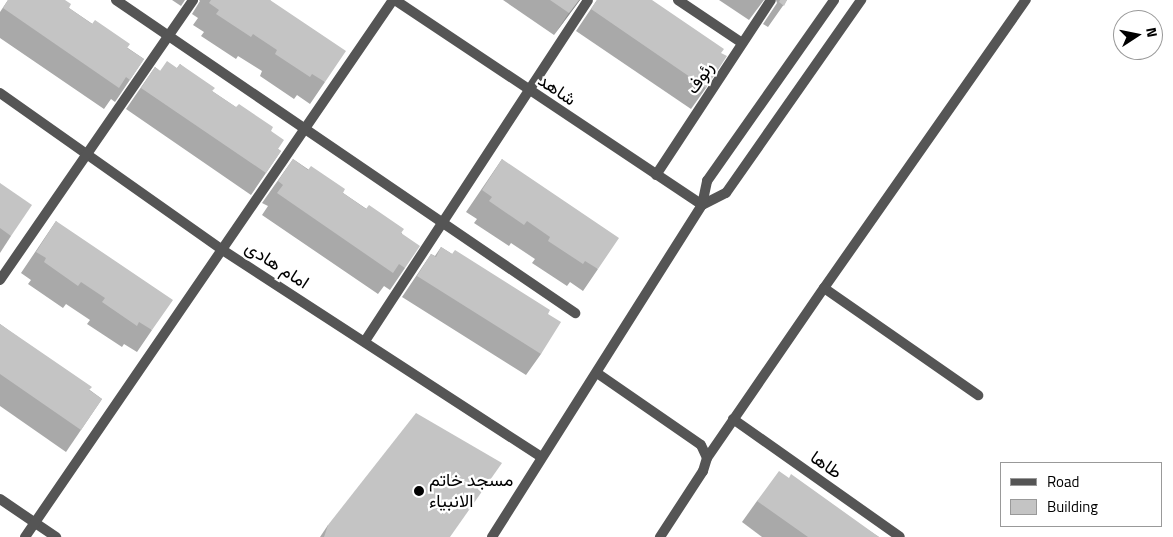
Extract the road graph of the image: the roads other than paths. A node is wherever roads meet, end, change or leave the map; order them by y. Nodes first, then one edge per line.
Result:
1 (116, 0) edge
2 (193, 0) edge
3 (394, 0) edge
4 (588, 0) edge
5 (678, 0) edge
6 (771, 0) edge
7 (834, 0) edge
8 (861, 0) edge
9 (1026, 0) edge
10 (168, 36) junction
11 (742, 43) junction
12 (529, 91) junction
13 (0, 93) edge
14 (305, 130) junction
15 (86, 154) junction
16 (656, 175) junction
17 (702, 206) junction
18 (442, 224) junction
19 (221, 249) junction
20 (0, 280) edge
21 (824, 288) junction
22 (575, 313) dead end
23 (365, 341) junction
24 (597, 373) junction
25 (978, 395) dead end
26 (732, 419) junction
27 (541, 457) junction
28 (707, 458) junction
29 (0, 499) edge
30 (35, 523) junction
31 (665, 535) edge
32 (25, 537) edge
33 (56, 537) edge
34 (492, 537) edge
35 (900, 537) edge

1 - 10 street
2 - 10 street
3 - 12 street, شاهد
3 - 14 street
4 - 12 street
5 - 11 street
6 - 11 street, رئوف
7 - 17 street
8 - 17 street
9 - 21 street
10 - 14 street
10 - 15 street
11 - 16 street, رئوف
12 - 16 street, شاهد
12 - 18 street
13 - 15 street, امام هادی
14 - 18 street
14 - 19 street
15 - 19 street, امام هادی
15 - 20 street
16 - 17 street, شاهد
17 - 24 street
18 - 22 street
18 - 23 street
19 - 23 street, امام هادی
19 - 30 street
21 - 25 street
21 - 26 street
23 - 27 street, امام هادی
24 - 27 street
24 - 28 street
26 - 28 street
26 - 35 street, طاها
27 - 34 street
28 - 31 street
29 - 30 street
30 - 32 street
30 - 33 street

